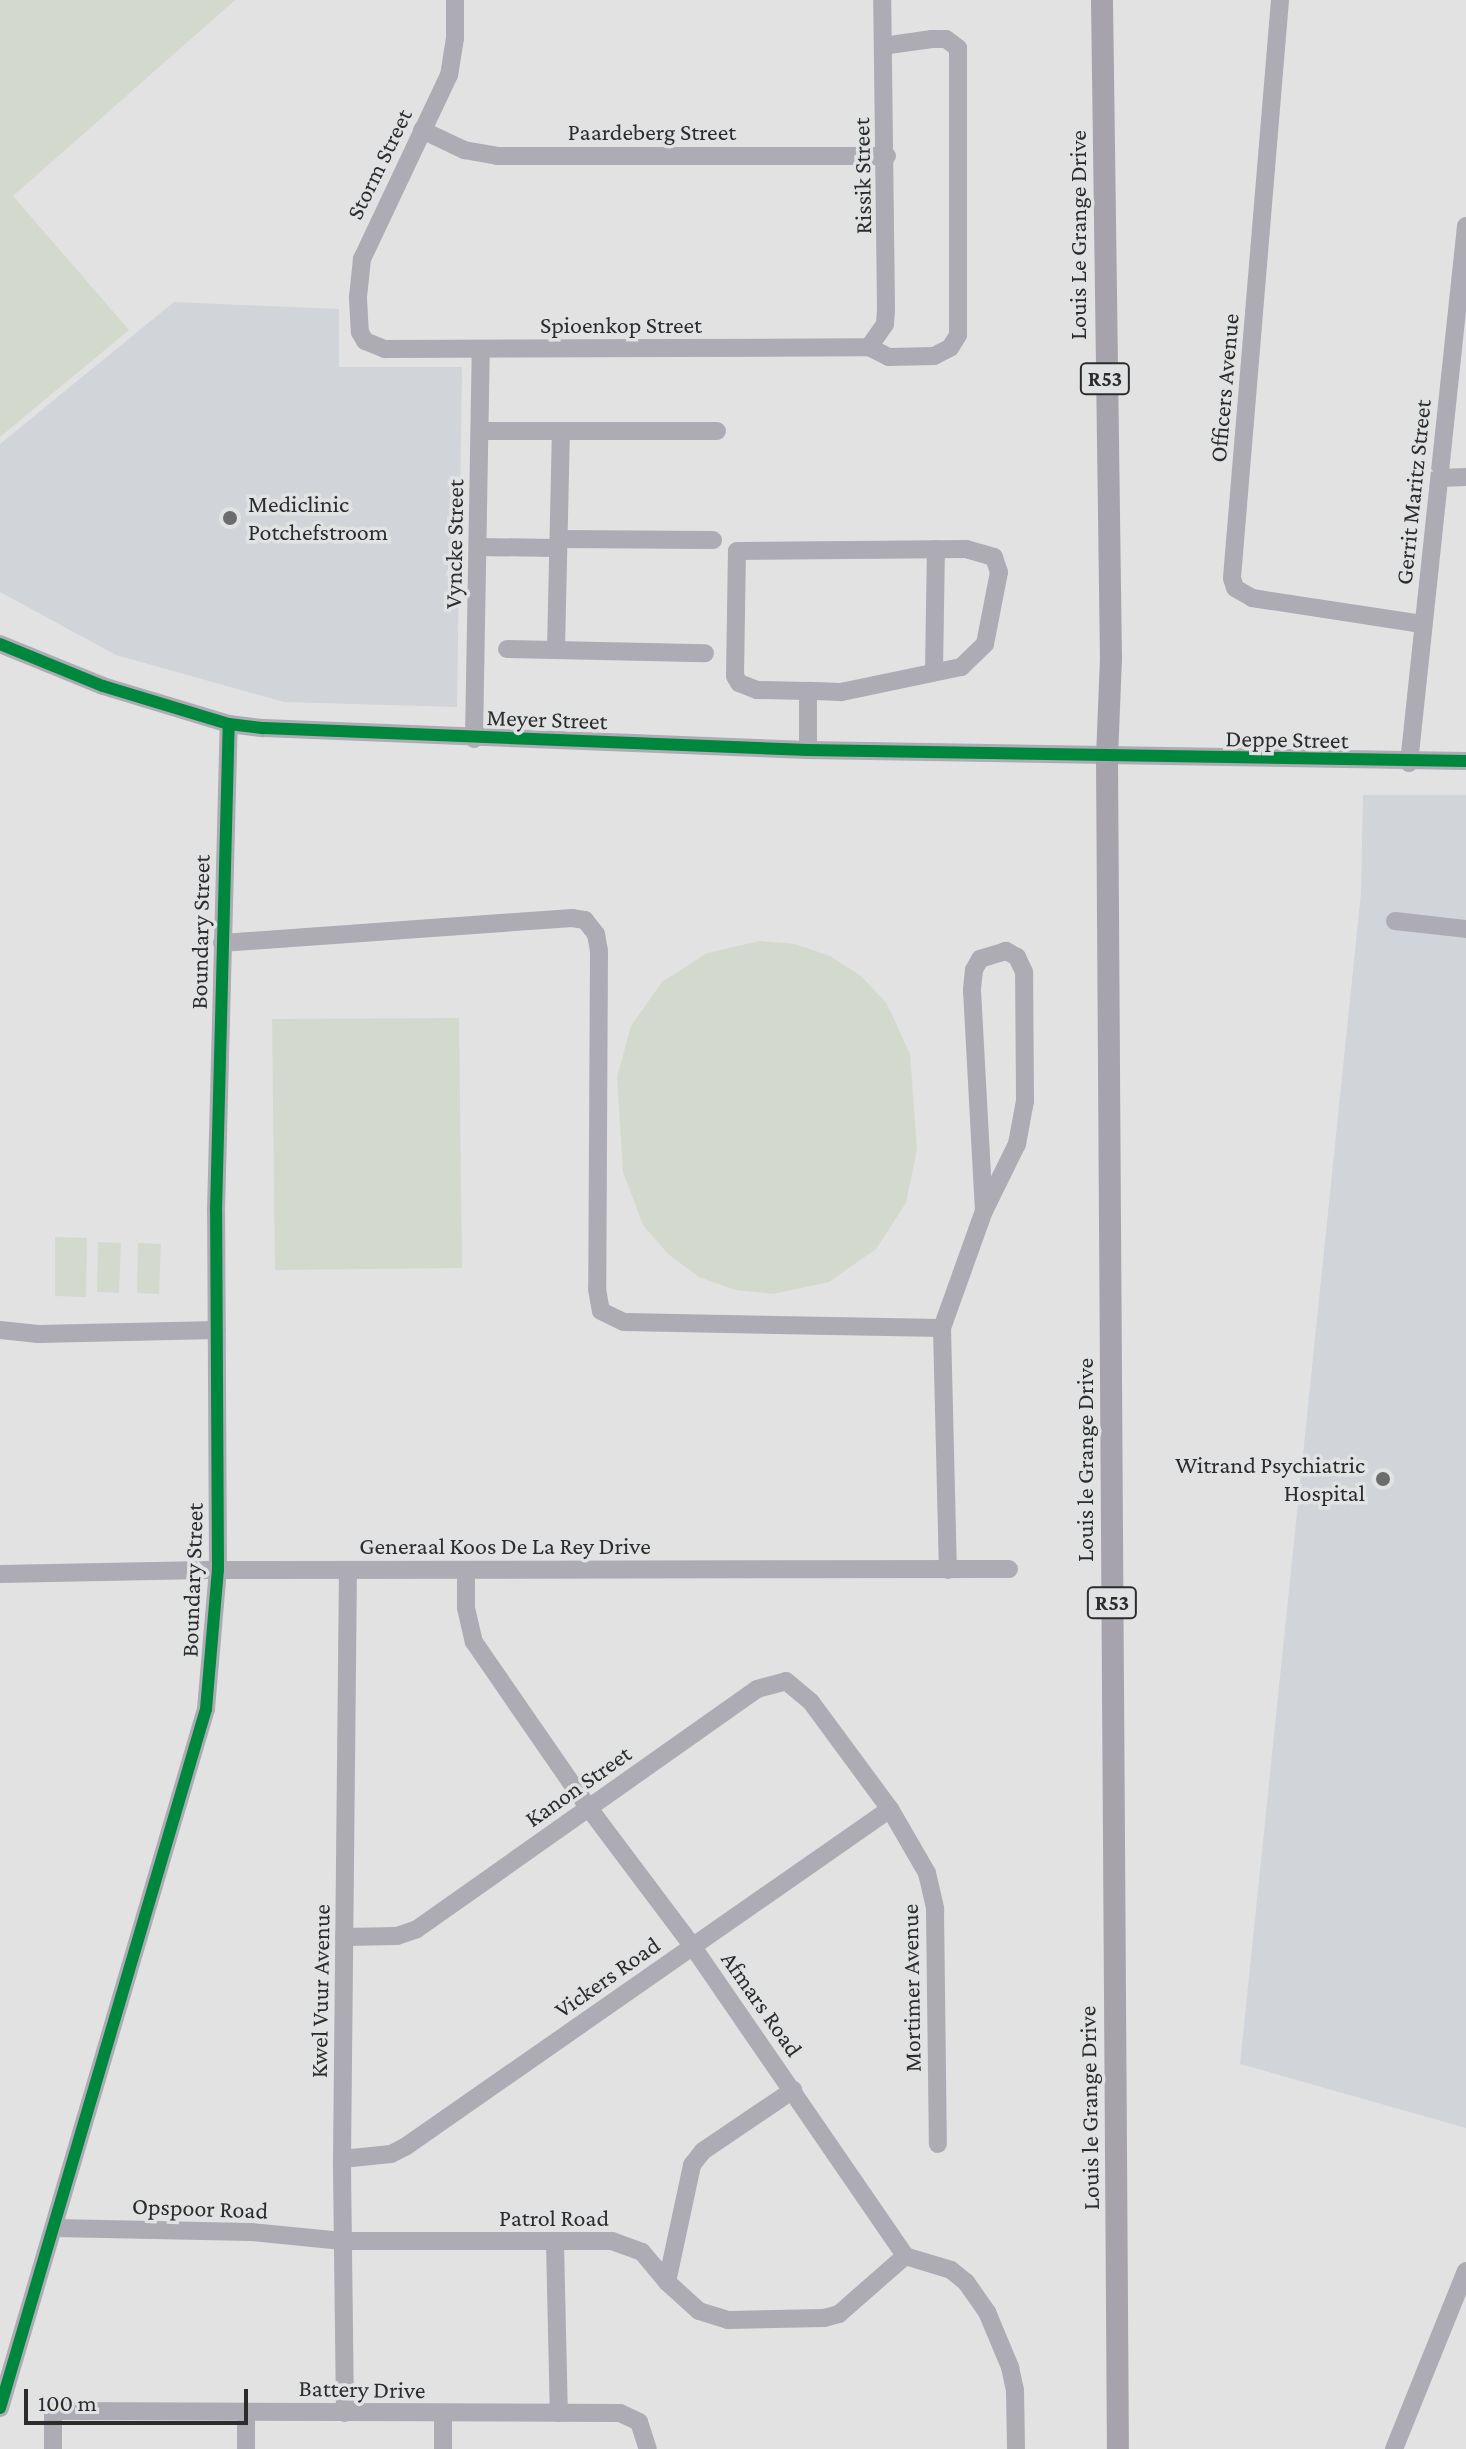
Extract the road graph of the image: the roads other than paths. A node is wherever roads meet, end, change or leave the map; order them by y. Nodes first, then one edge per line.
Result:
1 (455, 0) edge
2 (882, 0) edge
3 (1102, 0) edge
4 (1280, 0) edge
5 (883, 46) junction
6 (422, 130) junction
7 (887, 156) junction
8 (1466, 226) edge
9 (1464, 252) edge
10 (373, 347) joint
11 (869, 347) junction
12 (481, 349) junction
13 (480, 431) junction
14 (717, 431) dead end
15 (561, 432) junction
16 (1466, 477) edge
17 (1440, 478) junction
18 (713, 540) dead end
19 (558, 544) junction
20 (478, 547) junction
21 (936, 549) junction
22 (1422, 624) junction
23 (0, 644) edge
24 (507, 649) dead end
25 (556, 649) junction
26 (705, 653) dead end
27 (934, 672) junction
28 (808, 691) junction
29 (229, 724) junction
30 (474, 739) junction
31 (808, 750) junction
32 (1107, 758) junction
33 (1466, 761) edge
34 (1409, 763) junction
35 (1395, 921) dead end
36 (1466, 929) edge
37 (222, 943) junction
38 (984, 1211) junction
39 (942, 1328) junction
40 (0, 1330) edge
41 (217, 1330) junction
42 (1009, 1569) dead end
43 (218, 1570) junction
44 (348, 1570) junction
45 (466, 1570) junction
46 (948, 1570) junction
47 (0, 1574) edge
48 (824, 1720) joint
49 (588, 1807) junction
50 (890, 1809) junction
51 (344, 1937) junction
52 (693, 1947) junction
53 (793, 2090) junction
54 (938, 2144) dead end
55 (342, 2159) junction
56 (55, 2228) junction
57 (343, 2241) junction
58 (555, 2243) junction
59 (905, 2256) junction
60 (1466, 2271) edge
61 (667, 2282) junction
62 (0, 2408) edge
63 (246, 2412) junction
64 (345, 2413) junction
65 (559, 2413) junction
66 (443, 2414) junction
67 (53, 2449) edge
68 (246, 2449) edge
69 (443, 2449) edge
70 (648, 2449) edge
71 (1016, 2449) edge
72 (1118, 2449) edge
73 (1394, 2449) edge

1 - 6 street, Storm Street
2 - 5 street, Rissik Street
3 - 32 main road, Louis Le Grange Drive / R53
4 - 22 street, Officers Avenue
5 - 7 street, Rissik Street
5 - 11 street, Spioenkop Street
6 - 7 street, Paardeberg Street
6 - 10 street, Storm Street
7 - 11 street, Rissik Street
8 - 9 street, Gerrit Maritz Street
9 - 17 street, Gerrit Maritz Street
10 - 12 street, Spioenkop Street
11 - 12 street, Spioenkop Street
12 - 13 street, Vyncke Street
13 - 15 street
13 - 20 street, Vyncke Street
14 - 15 street
15 - 19 street
16 - 17 street
17 - 22 street, Gerrit Maritz Street
18 - 19 street
19 - 20 street
19 - 25 street
20 - 30 street, Vyncke Street
21 - 27 street
21 - 27 street
21 - 28 street
22 - 34 street, Gerrit Maritz Street
23 - 29 street, Meyer Street
24 - 25 street
25 - 26 street
27 - 28 street
28 - 31 street
29 - 30 street, Meyer Street
29 - 37 street, Boundary Street
30 - 31 street, Meyer Street
31 - 32 street, Meyer Street
32 - 34 street, Deppe Street
32 - 72 main road, Louis le Grange Drive / R53
33 - 34 street, Deppe Street
35 - 36 street
37 - 39 street
37 - 41 street, Boundary Street
38 - 38 street
38 - 39 street
39 - 46 street
40 - 41 street
41 - 43 street, Boundary Street
42 - 46 street, Generaal Koos De La Rey Drive
43 - 44 street, Generaal Koos De La Rey Drive
43 - 47 street, Generaal Koos De La Rey Drive
43 - 56 street, Boundary Street
44 - 45 street, Generaal Koos De La Rey Drive
44 - 51 street, Kwel Vuur Avenue
45 - 46 street, Generaal Koos De La Rey Drive
45 - 49 street, Afmars Road
48 - 49 street, Kanon Street
48 - 50 street, Mortimer Avenue
49 - 51 street, Kanon Street
49 - 52 street, Afmars Road
50 - 52 street, Vickers Road
50 - 54 street, Mortimer Avenue
51 - 55 street, Kwel Vuur Avenue
52 - 53 street, Afmars Road
52 - 55 street, Vickers Road
53 - 59 street, Afmars Road
53 - 61 street
55 - 57 street, Kwel Vuur Avenue
56 - 57 street, Opspoor Road
56 - 62 street, Boundary Street
57 - 58 street, Patrol Road
57 - 64 street, Kwel Vuur Avenue
58 - 61 street, Patrol Road
58 - 65 street
59 - 61 street, Patrol Road
59 - 71 street
60 - 73 street
63 - 64 street, Battery Drive
63 - 67 street, Battery Drive
63 - 68 street
64 - 66 street, Battery Drive
65 - 66 street, Battery Drive
65 - 70 street, Battery Drive
66 - 69 street

